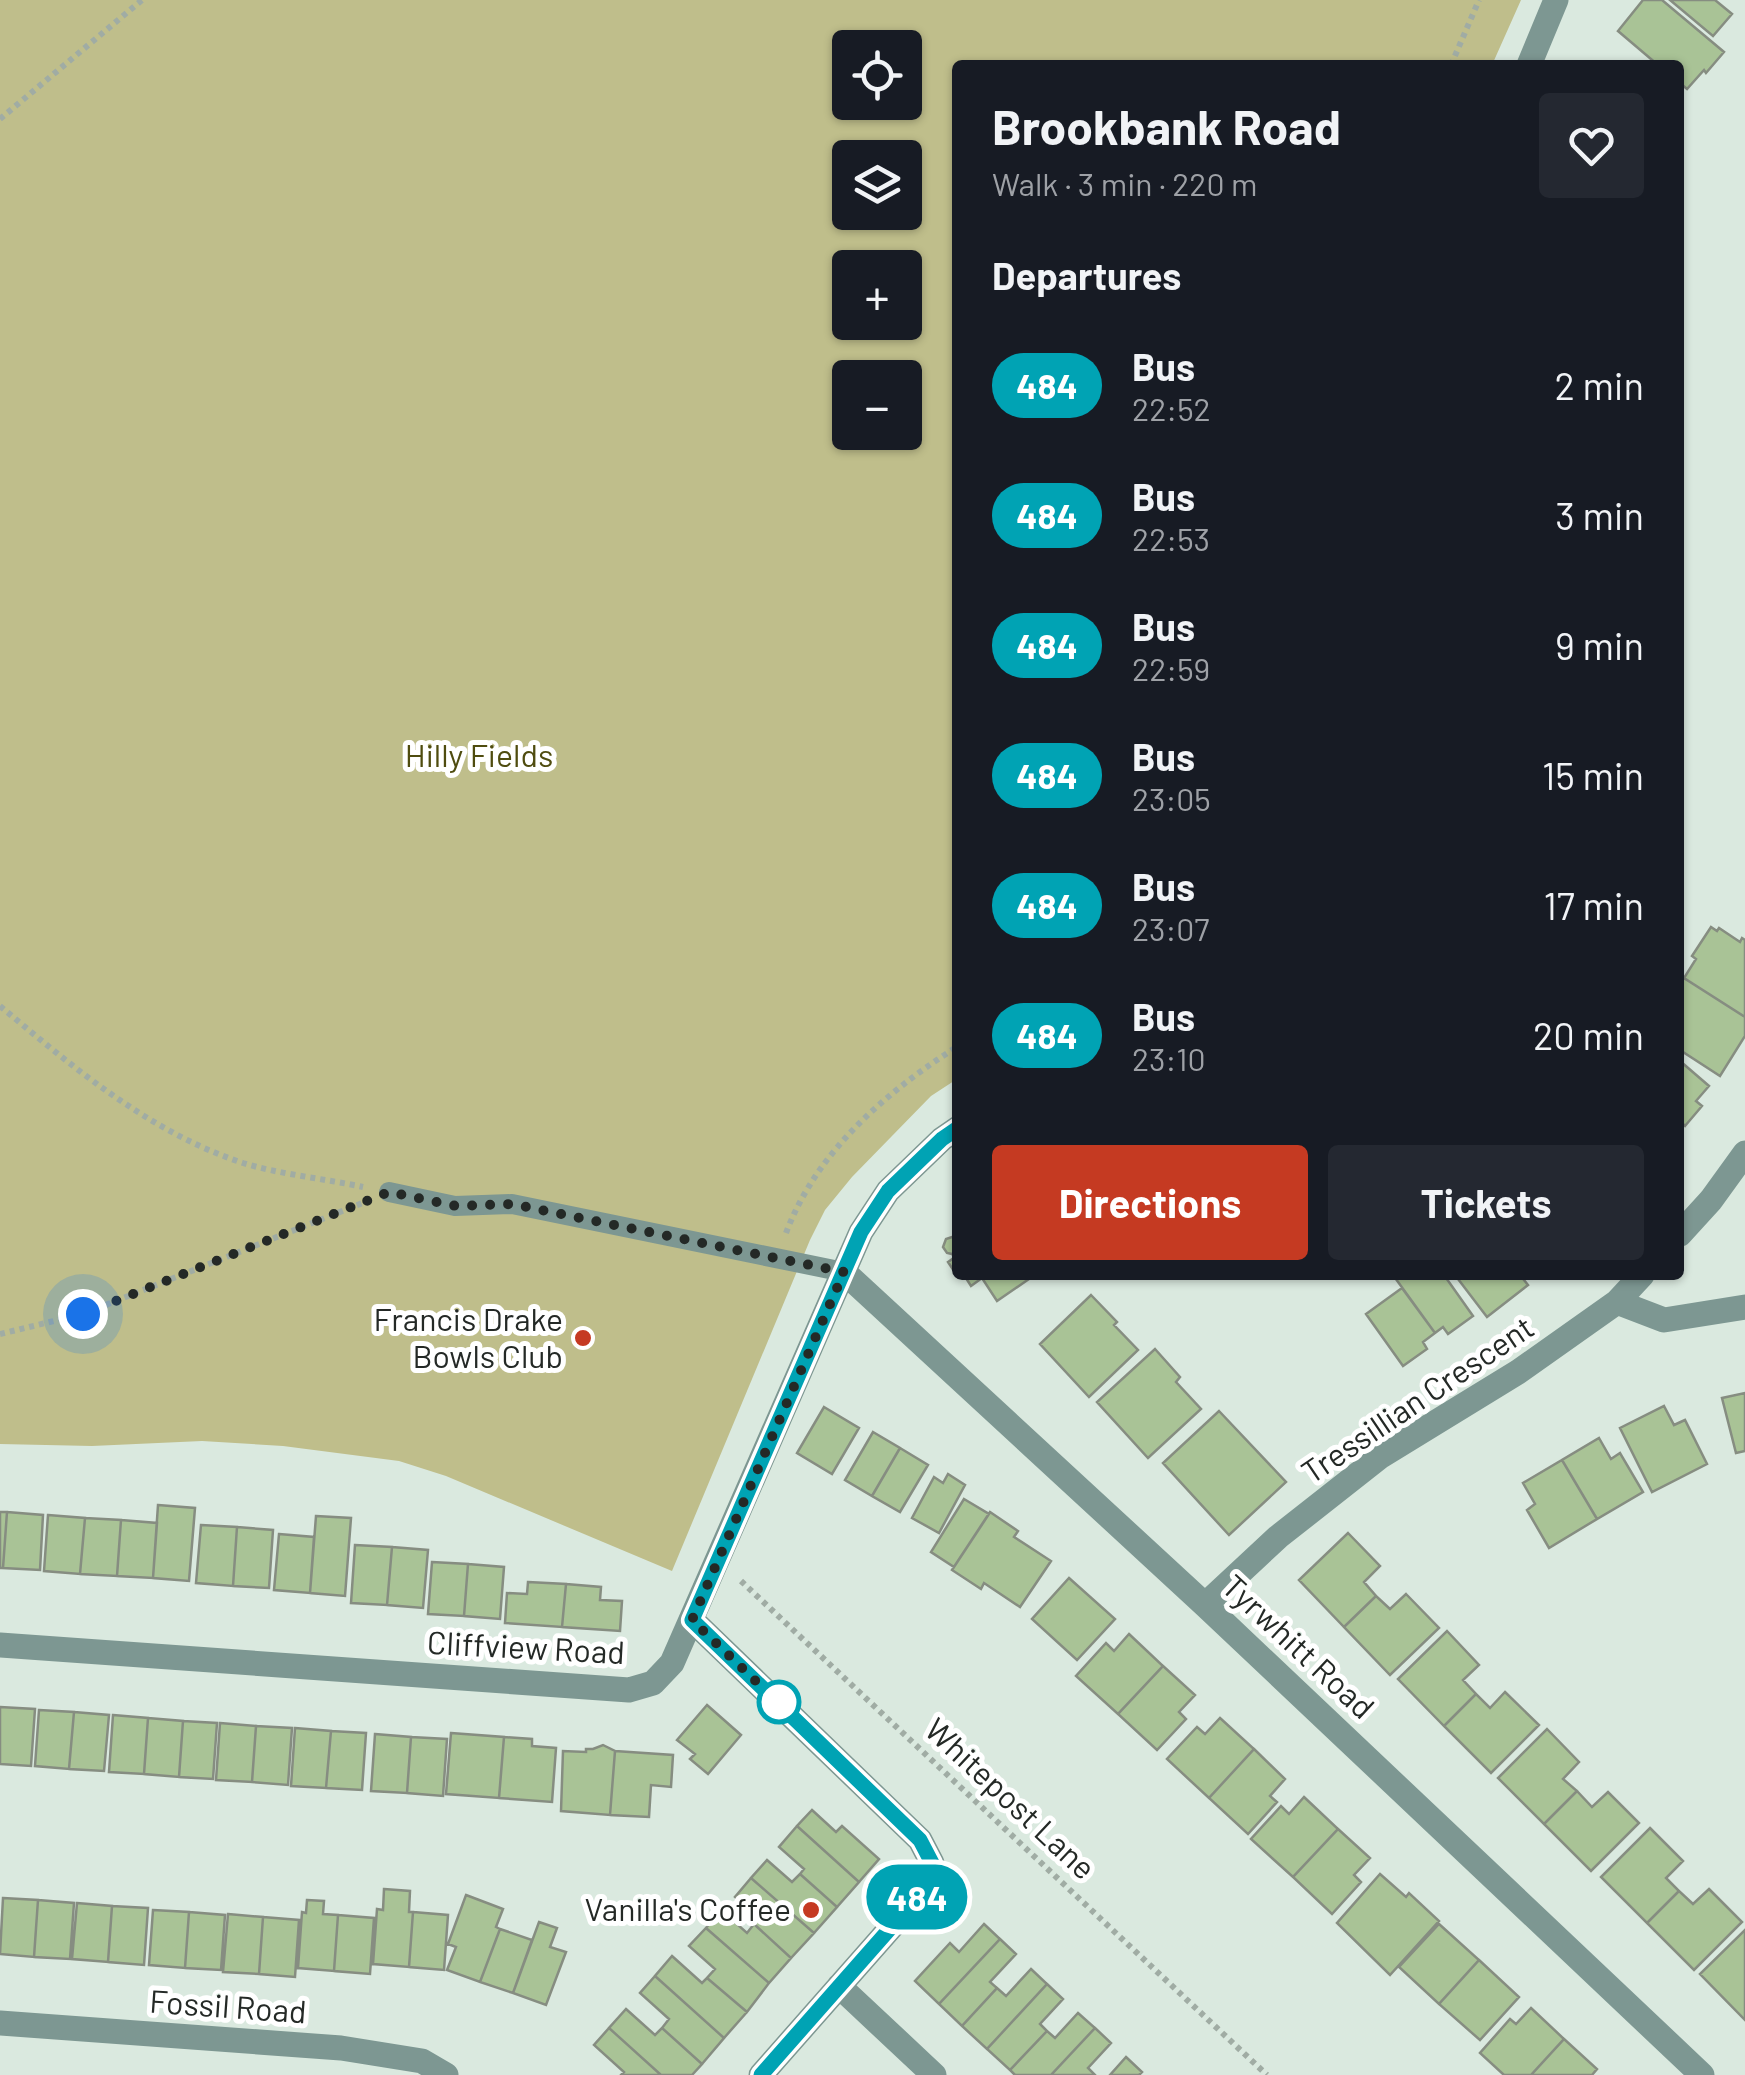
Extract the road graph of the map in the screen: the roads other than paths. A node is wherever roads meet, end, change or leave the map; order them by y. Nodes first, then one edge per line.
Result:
1 (1556, 0) edge
2 (1532, 60) edge
3 (952, 1132) edge
4 (1745, 1153) edge
5 (389, 1192) road end
6 (1684, 1230) edge
7 (844, 1272) junction
8 (1638, 1280) edge
9 (1618, 1302) junction
10 (1745, 1307) edge
11 (1205, 1604) junction
12 (692, 1620) junction
13 (0, 1645) edge
14 (839, 1986) junction
15 (0, 2023) edge
16 (446, 2075) edge
17 (761, 2075) edge
18 (934, 2075) edge
19 (1702, 2075) edge

1 - 2 street
3 - 7 street, Cliffview Road
4 - 6 street
5 - 7 lane
7 - 11 street, Tyrwhitt Road
7 - 12 street, Cliffview Road
8 - 9 street, Tressillian Crescent
9 - 10 street
9 - 11 street, Tressillian Crescent
11 - 19 street, Tyrwhitt Road
12 - 13 street, Cliffview Road
12 - 14 street
14 - 17 street
14 - 18 street
15 - 16 street, Fossil Road

